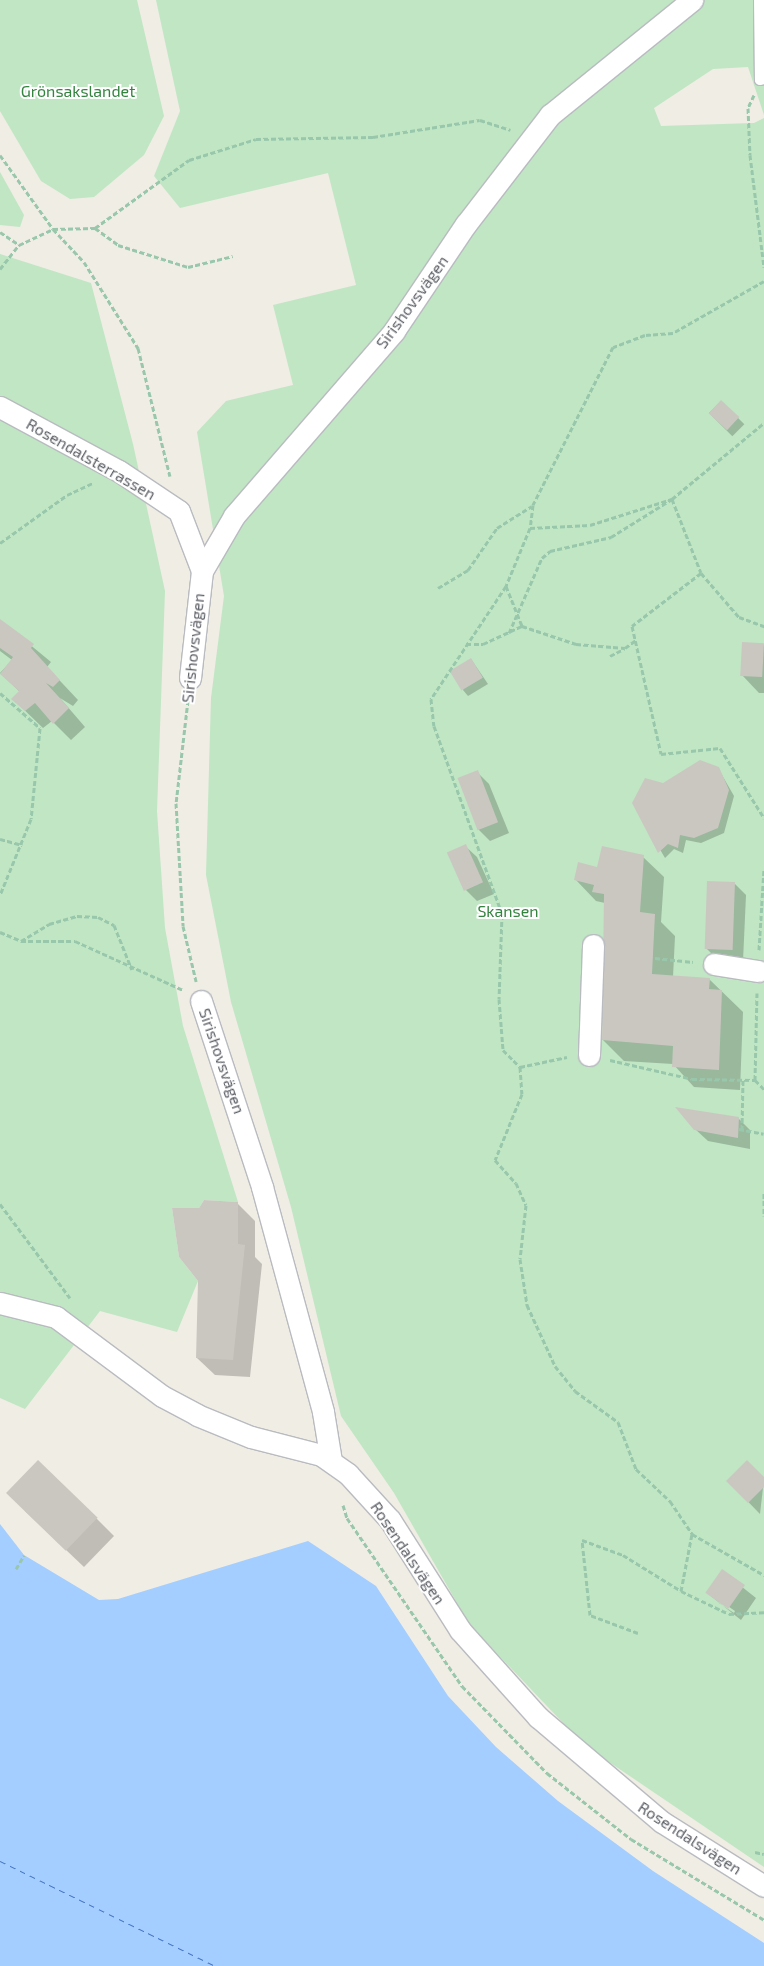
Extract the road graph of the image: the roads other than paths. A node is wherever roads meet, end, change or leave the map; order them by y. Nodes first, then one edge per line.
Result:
1 (692, 0) edge
2 (759, 0) edge
3 (764, 79) edge
4 (0, 407) edge
5 (202, 571) junction
6 (190, 678) road end
7 (593, 945) dead end
8 (714, 964) road end
9 (758, 971) road end
10 (201, 1001) road end
11 (588, 1055) road end
12 (0, 1303) edge
13 (331, 1461) junction
14 (764, 1886) edge

1 - 5 street, Sirishovsvägen
2 - 3 lane
4 - 5 street, Rosendalsterrassen
5 - 6 street, Sirishovsvägen
7 - 11 street
8 - 9 street
10 - 13 street, Sirishovsvägen
12 - 13 street, Rosendalsvägen
13 - 14 street, Rosendalsvägen

